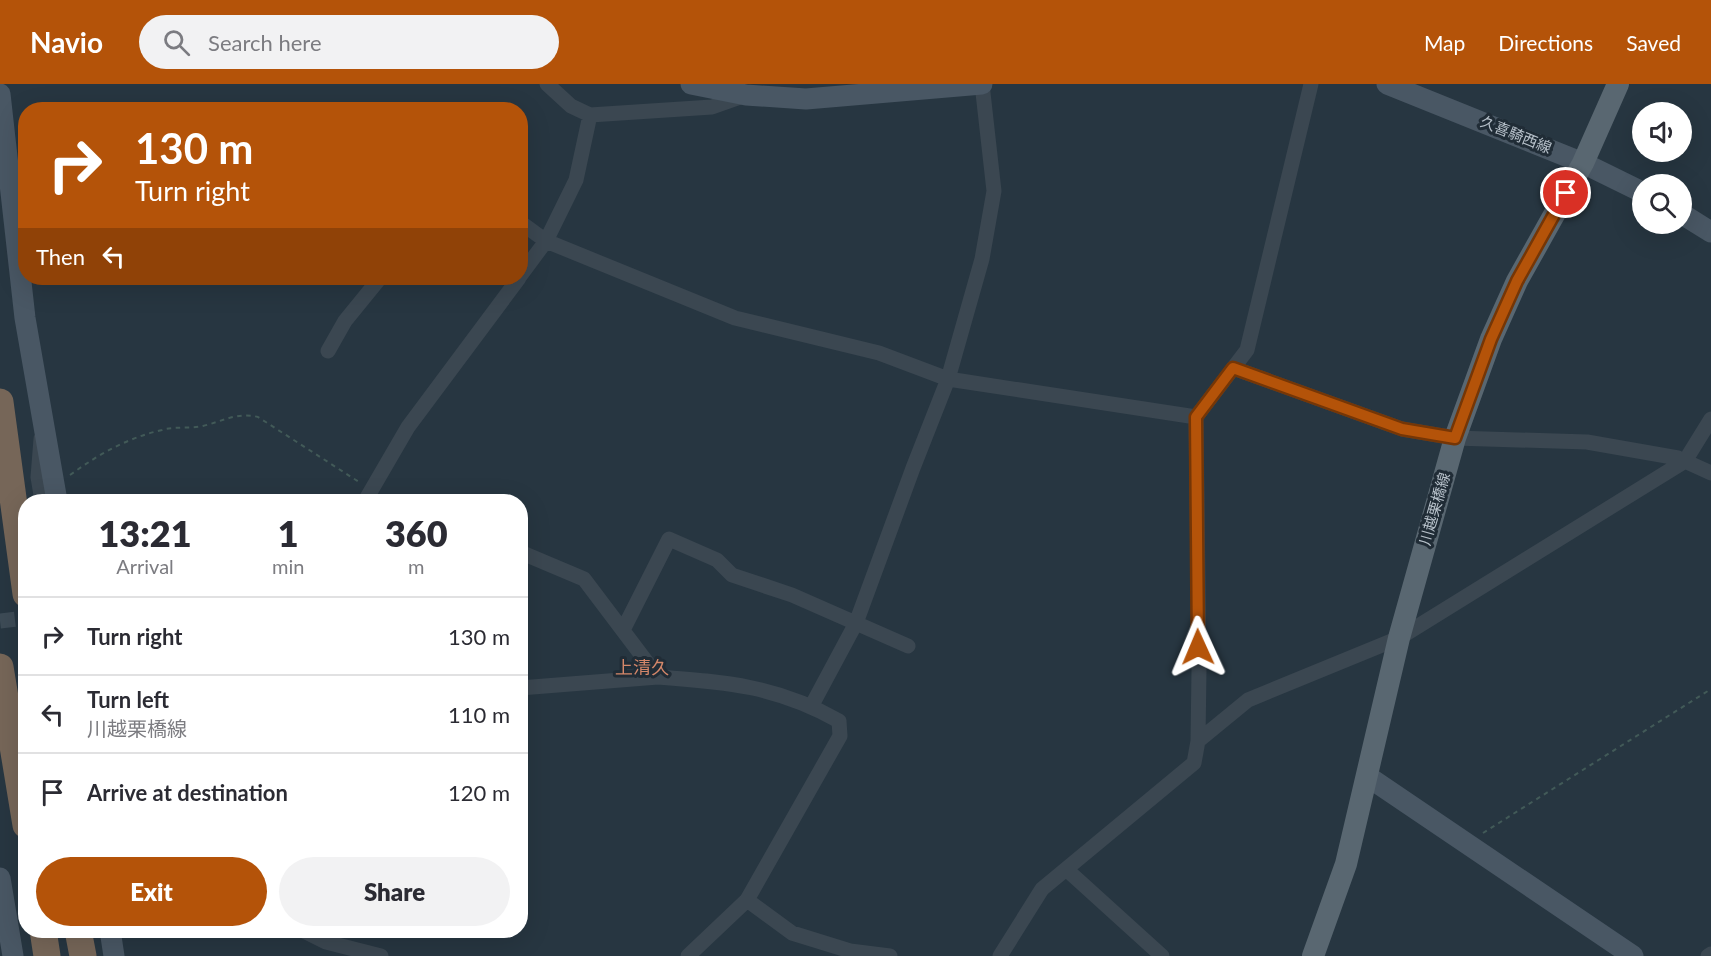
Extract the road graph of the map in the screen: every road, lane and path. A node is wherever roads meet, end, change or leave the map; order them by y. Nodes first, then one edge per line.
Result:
1 (547, 84) edge
2 (691, 84) edge
3 (982, 84) edge
4 (1311, 84) edge
5 (1387, 84) edge
6 (1617, 84) edge
7 (0, 94) edge
8 (746, 95) junction
9 (590, 115) junction
10 (1583, 163) junction
11 (1632, 187) edge
12 (1692, 220) edge
13 (528, 228) edge
14 (1711, 231) edge
15 (546, 241) junction
16 (18, 262) edge
17 (528, 266) edge
18 (20, 285) edge
19 (374, 285) edge
20 (514, 285) edge
21 (328, 351) dead end
22 (1233, 368) junction
23 (948, 379) junction
24 (0, 402) edge
25 (1196, 417) junction
26 (1711, 419) edge
27 (43, 427) junction
28 (1455, 438) junction
29 (1685, 461) junction
30 (1711, 473) edge
31 (56, 492) edge
32 (41, 494) edge
33 (365, 494) edge
34 (369, 494) edge
35 (18, 535) edge
36 (528, 555) edge
37 (856, 622) junction
38 (623, 630) junction
39 (1399, 638) junction
40 (908, 646) dead end
41 (0, 667) edge
42 (658, 677) junction
43 (528, 687) edge
44 (1711, 689) edge
45 (812, 705) junction
46 (1198, 741) junction
47 (18, 776) edge
48 (1367, 776) junction
49 (1467, 843) junction
50 (1066, 869) junction
51 (0, 878) edge
52 (747, 900) junction
53 (44, 938) edge
54 (80, 938) edge
55 (111, 938) edge
56 (318, 938) edge
57 (13, 956) edge
58 (47, 956) edge
59 (83, 956) edge
60 (114, 956) edge
61 (381, 956) edge
62 (688, 956) edge
63 (890, 956) edge
64 (1000, 956) edge
65 (1162, 956) edge
66 (1313, 956) edge
67 (1633, 956) edge

1 - 9 street
2 - 8 street
3 - 8 street
3 - 23 street
4 - 22 street
5 - 10 street, 久喜騎西線
6 - 10 main road, 川越栗橋線
7 - 16 street
8 - 9 street
9 - 15 street
10 - 11 street, 久喜騎西線
10 - 28 main road, 川越栗橋線
12 - 14 street
13 - 15 street
15 - 17 street
15 - 23 street
18 - 27 street
19 - 21 street
20 - 34 street
22 - 25 street
22 - 28 street
23 - 25 street
23 - 37 street
24 - 35 highway
25 - 46 street
26 - 29 street
27 - 31 street
27 - 32 street
28 - 29 street
28 - 39 main road, 川越栗橋線
29 - 30 street
29 - 39 street
31 - 33 path
36 - 38 street
37 - 38 street
37 - 40 street
37 - 45 street
38 - 42 street
39 - 46 street
39 - 48 main road, 川越栗橋線
41 - 47 highway
42 - 43 street
42 - 45 street
44 - 49 path
45 - 52 street
46 - 50 street
48 - 49 street
48 - 66 main road, 川越栗橋線
49 - 67 street
50 - 64 street
50 - 65 street
51 - 57 street
52 - 62 street
52 - 63 street
53 - 58 highway
54 - 59 highway
55 - 60 street
56 - 61 street

